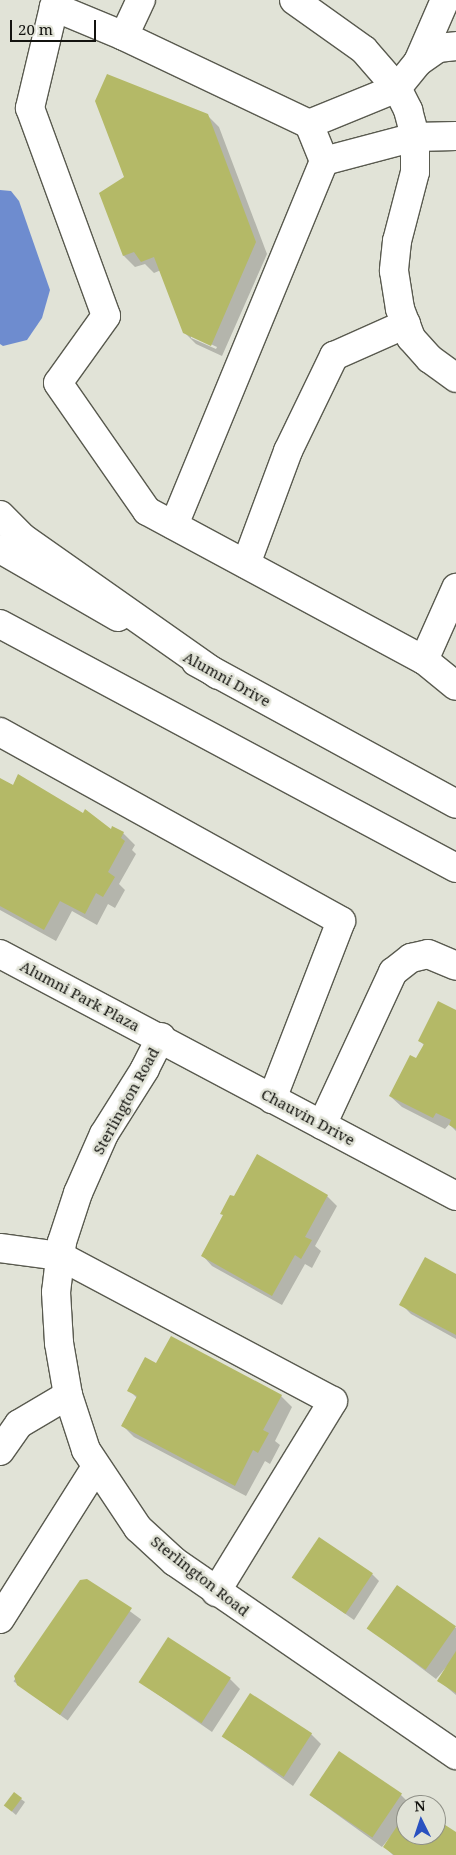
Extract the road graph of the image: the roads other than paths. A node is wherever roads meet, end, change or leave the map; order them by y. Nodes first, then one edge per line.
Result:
1 (141, 0) edge
2 (294, 0) edge
3 (445, 0) edge
4 (124, 36) junction
5 (456, 46) edge
6 (418, 62) junction
7 (397, 88) junction
8 (309, 124) junction
9 (456, 136) edge
10 (415, 137) junction
11 (324, 161) junction
12 (406, 324) junction
13 (456, 378) edge
14 (0, 515) edge
15 (174, 525) junction
16 (0, 550) edge
17 (246, 564) junction
18 (456, 588) edge
19 (0, 624) edge
20 (424, 660) junction
21 (218, 675) junction
22 (456, 686) edge
23 (0, 732) edge
24 (456, 804) edge
25 (456, 868) edge
26 (0, 954) edge
27 (456, 966) edge
28 (161, 1038) junction
29 (272, 1099) junction
30 (322, 1125) junction
31 (456, 1196) edge
32 (0, 1248) edge
33 (60, 1256) junction
34 (68, 1395) junction
35 (0, 1451) edge
36 (96, 1467) junction
37 (216, 1592) junction
38 (0, 1619) edge
39 (456, 1755) edge

1 - 4 main road
2 - 7 main road
3 - 6 main road
4 - 8 main road
4 - 15 main road
5 - 6 main road
6 - 7 main road
7 - 8 main road
7 - 10 main road
8 - 11 main road
9 - 10 main road
10 - 11 main road
10 - 12 main road
11 - 15 main road
12 - 13 main road
12 - 17 main road
14 - 21 main road
15 - 17 main road
16 - 21 main road, Alumni Drive
17 - 20 main road
18 - 20 main road
19 - 25 main road
20 - 22 main road
21 - 24 main road, Alumni Drive
23 - 29 main road
26 - 28 main road, Alumni Park Plaza
27 - 30 main road
28 - 29 main road, Chauvin Drive
28 - 33 main road, Sterlington Road
29 - 30 main road, Chauvin Drive
30 - 31 main road, Chauvin Drive
32 - 33 main road
33 - 34 main road, Sterlington Road
33 - 37 main road
34 - 35 main road
34 - 36 main road, Sterlington Road
36 - 37 main road, Sterlington Road
36 - 38 main road
37 - 39 main road, Sterlington Road

